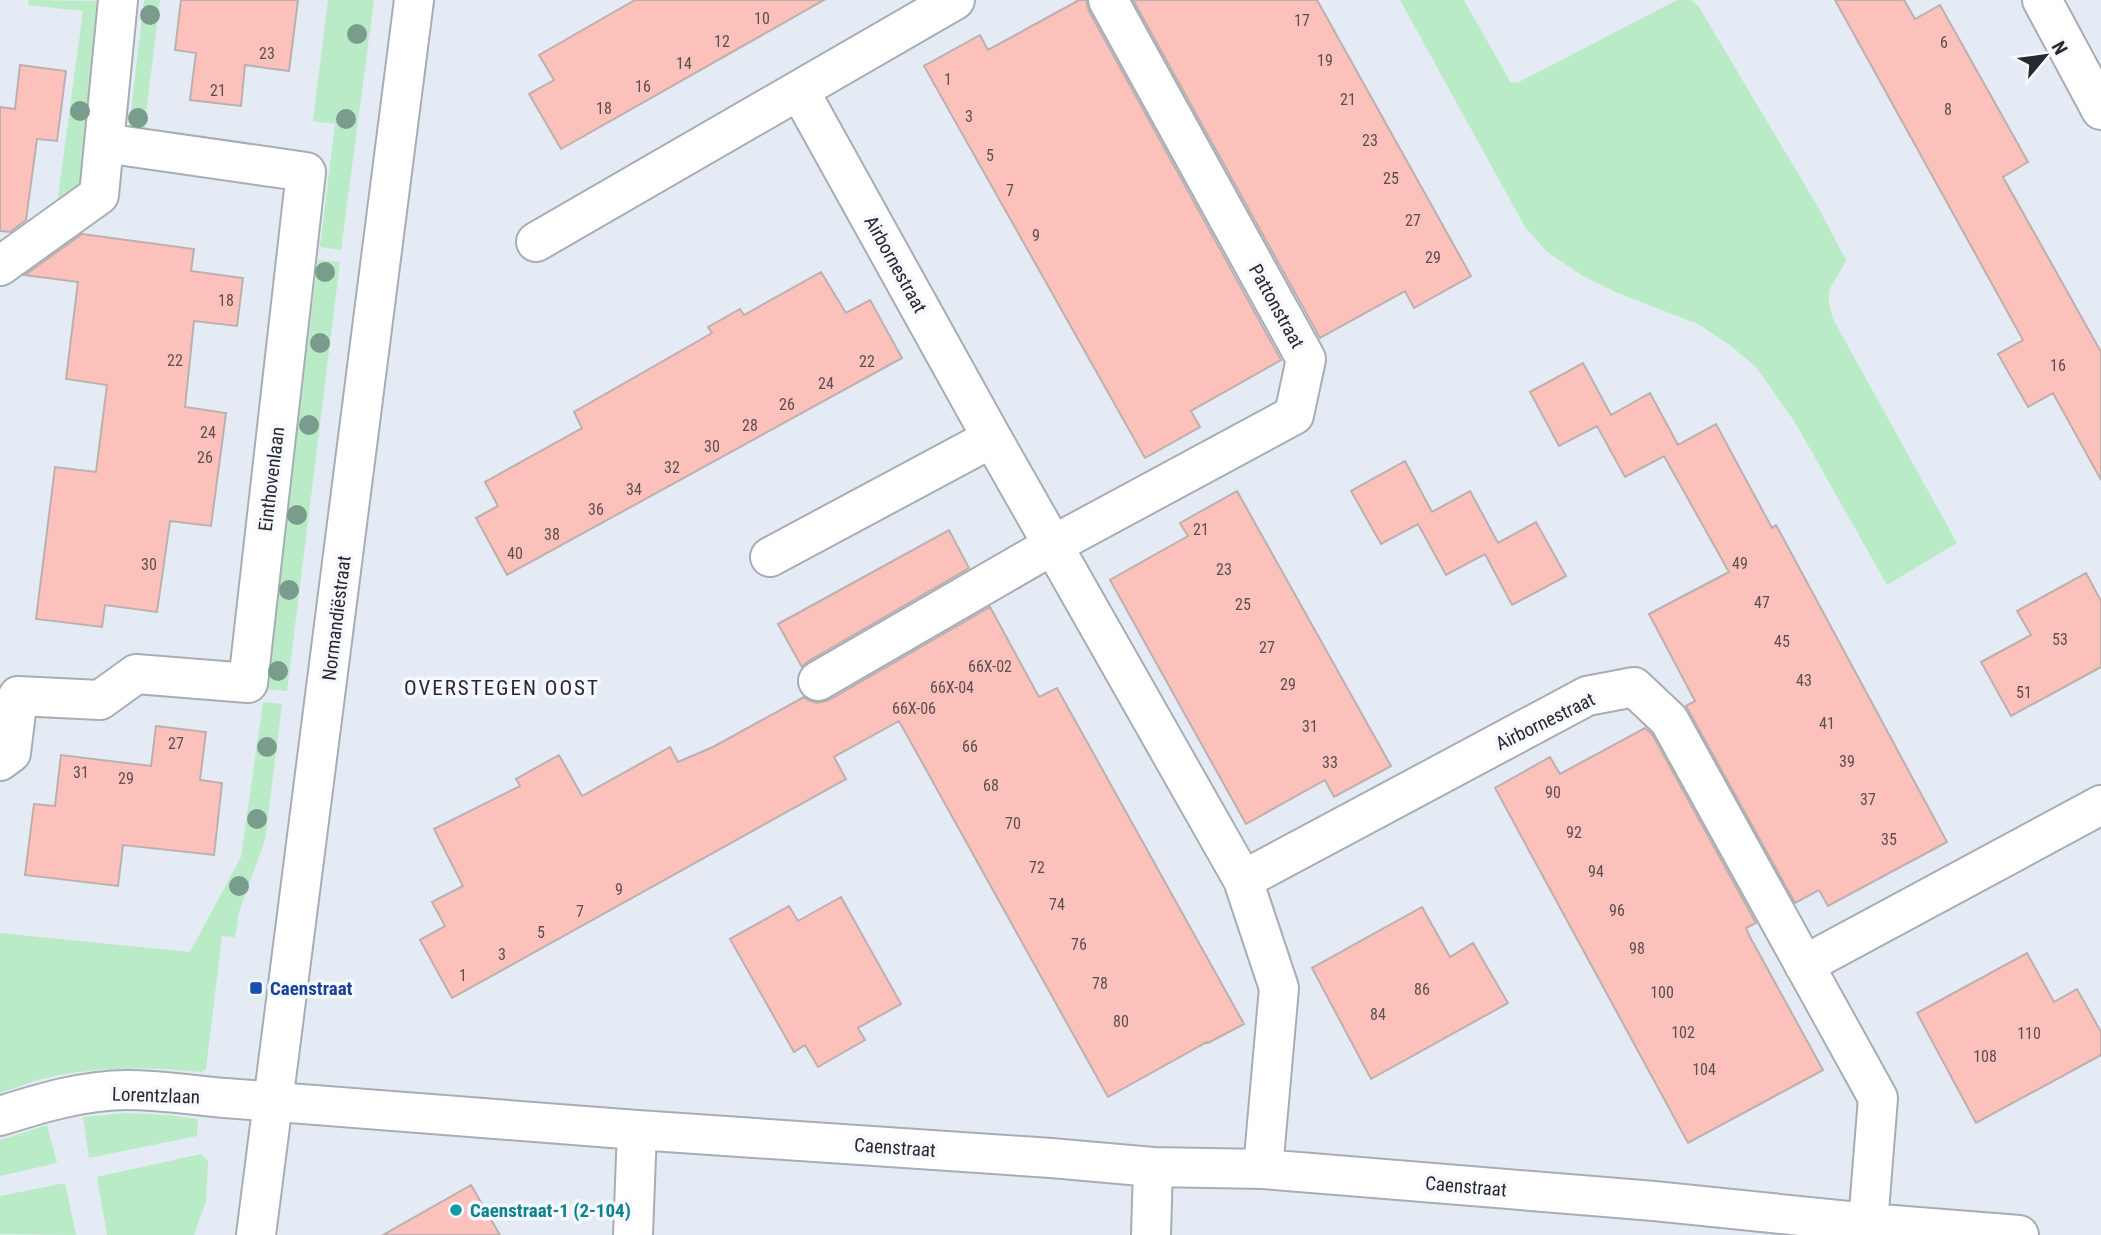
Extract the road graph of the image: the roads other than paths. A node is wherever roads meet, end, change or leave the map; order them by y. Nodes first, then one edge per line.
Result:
1 (118, 0) edge
2 (414, 0) edge
3 (955, 0) edge
4 (1108, 0) edge
5 (2042, 0) edge
6 (799, 90) junction
7 (2101, 110) edge
8 (104, 143) junction
9 (537, 243) dead end
10 (0, 266) edge
11 (992, 438) junction
12 (1054, 545) junction
13 (770, 557) dead end
14 (818, 681) dead end
15 (0, 761) edge
16 (2101, 805) edge
17 (1243, 880) junction
18 (1804, 965) junction
19 (274, 1102) junction
20 (0, 1116) edge
21 (637, 1130) junction
22 (1153, 1167) junction
23 (1263, 1169) junction
24 (1659, 1218) edge
25 (1868, 1223) junction
26 (256, 1235) edge
27 (633, 1235) edge
28 (1151, 1235) edge
29 (2019, 1235) edge

1 - 8 street
2 - 19 street, Normandiëstraat
3 - 6 street
4 - 12 street, Pattonstraat
5 - 7 street
6 - 9 street
6 - 11 street, Airbornestraat
8 - 10 street
8 - 15 street, Einthovenlaan
11 - 12 street, Airbornestraat
11 - 13 street
12 - 14 street
12 - 17 street, Airbornestraat
16 - 18 street
17 - 18 street, Airbornestraat
17 - 23 street, Airbornestraat
18 - 25 street, Airbornestraat
19 - 20 street, Lorentzlaan
19 - 21 street, Caenstraat
19 - 26 street, Normandiëstraat
21 - 22 street, Caenstraat
21 - 27 street
22 - 23 street, Caenstraat
22 - 28 street
23 - 24 street, Caenstraat
24 - 25 street, Caenstraat
25 - 29 street, Caenstraat

